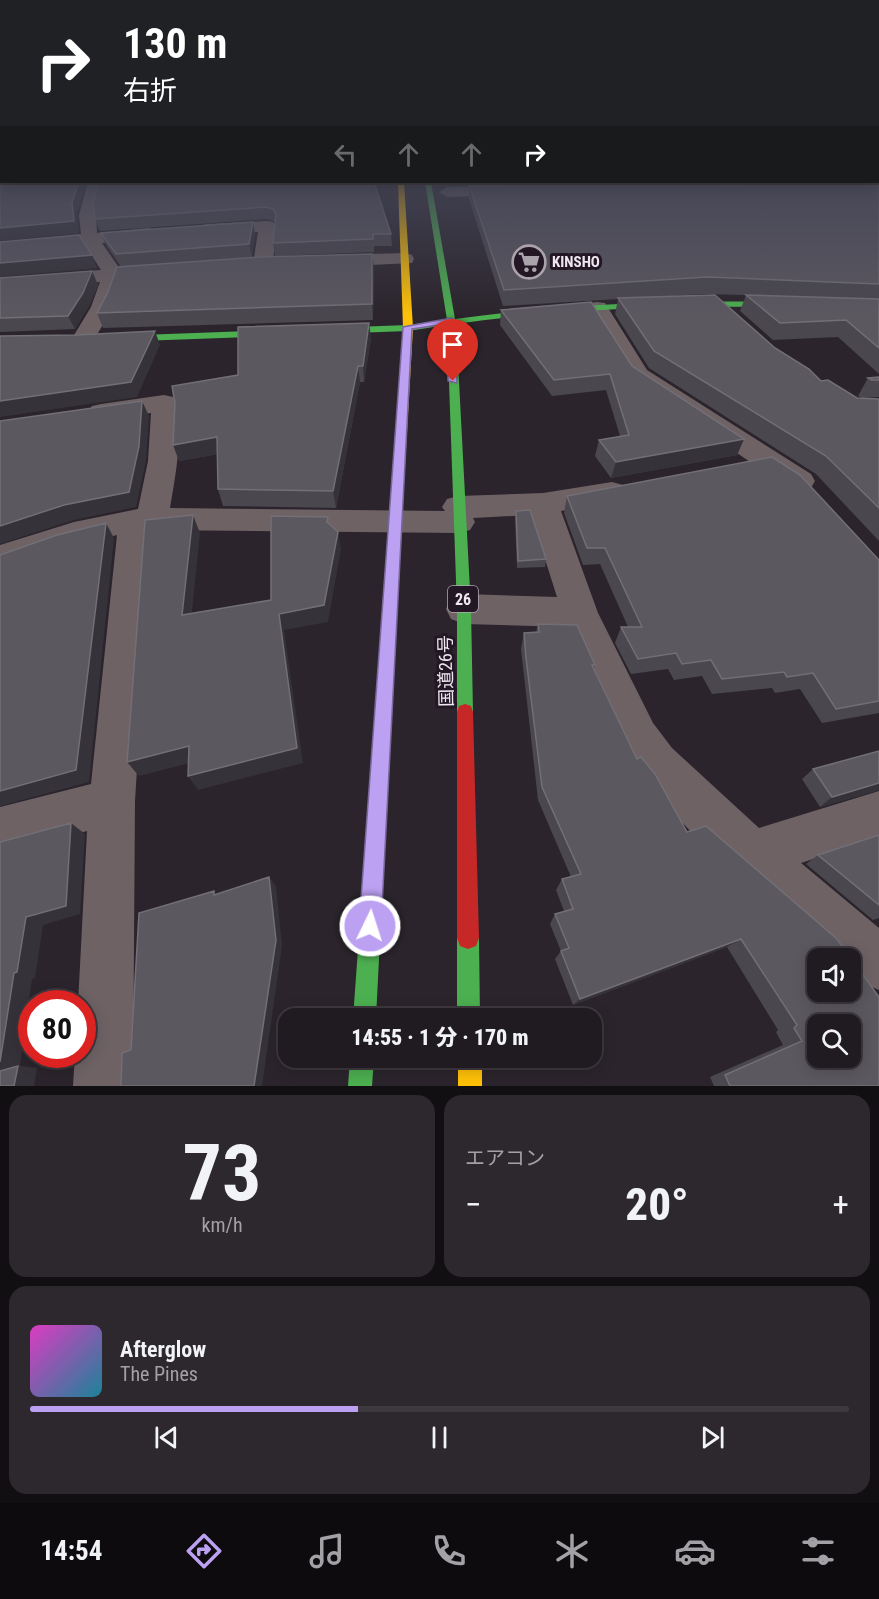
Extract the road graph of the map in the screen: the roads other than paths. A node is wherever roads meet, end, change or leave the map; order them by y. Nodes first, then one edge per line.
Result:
1 (86, 215) edge
2 (402, 215) edge
3 (433, 215) edge
4 (196, 230) edge
5 (160, 232) edge
6 (89, 239) junction
7 (0, 248) edge
8 (405, 259) junction
9 (308, 262) edge
10 (285, 263) edge
11 (263, 264) junction
12 (239, 267) edge
13 (181, 270) edge
14 (112, 275) junction
15 (30, 282) edge
16 (714, 302) junction
17 (597, 308) junction
18 (879, 308) edge
19 (451, 320) junction
20 (737, 323) edge
21 (408, 327) junction
22 (77, 340) joint
23 (78, 416) edge
24 (766, 461) junction
25 (732, 468) edge
26 (642, 487) edge
27 (818, 500) edge
28 (543, 504) junction
29 (459, 514) junction
30 (143, 519) junction
31 (396, 523) junction
32 (0, 558) edge
33 (464, 609) junction
34 (579, 613) junction
35 (111, 801) junction
36 (879, 814) edge
37 (0, 831) edge
38 (754, 854) junction
39 (879, 963) edge
40 (365, 1008) edge
41 (469, 1008) edge
42 (361, 1068) edge
43 (470, 1068) edge
44 (103, 1086) edge
45 (360, 1086) edge
46 (470, 1086) edge

1 - 6 street
2 - 8 main road
3 - 19 main road, 国道26号 / 26
4 - 11 street
5 - 6 street
6 - 7 street
6 - 14 street
8 - 9 street
8 - 21 main road
10 - 11 street
11 - 12 street
13 - 14 street
14 - 15 street
14 - 22 street
16 - 17 main road
16 - 18 main road
16 - 20 street
17 - 19 main road
17 - 24 street
19 - 21 main road
19 - 29 main road, 国道26号 / 26
21 - 22 main road
21 - 31 main road
23 - 30 street
24 - 25 street
24 - 27 street
26 - 28 street
28 - 29 street
28 - 34 street
29 - 31 street
29 - 33 main road, 国道26号 / 26
30 - 31 street
30 - 32 street
30 - 35 street
31 - 40 main road
33 - 34 street
33 - 41 main road, 国道26号 / 26
34 - 38 street
35 - 37 street
35 - 44 street
36 - 38 street
38 - 39 street
42 - 45 main road
43 - 46 main road

